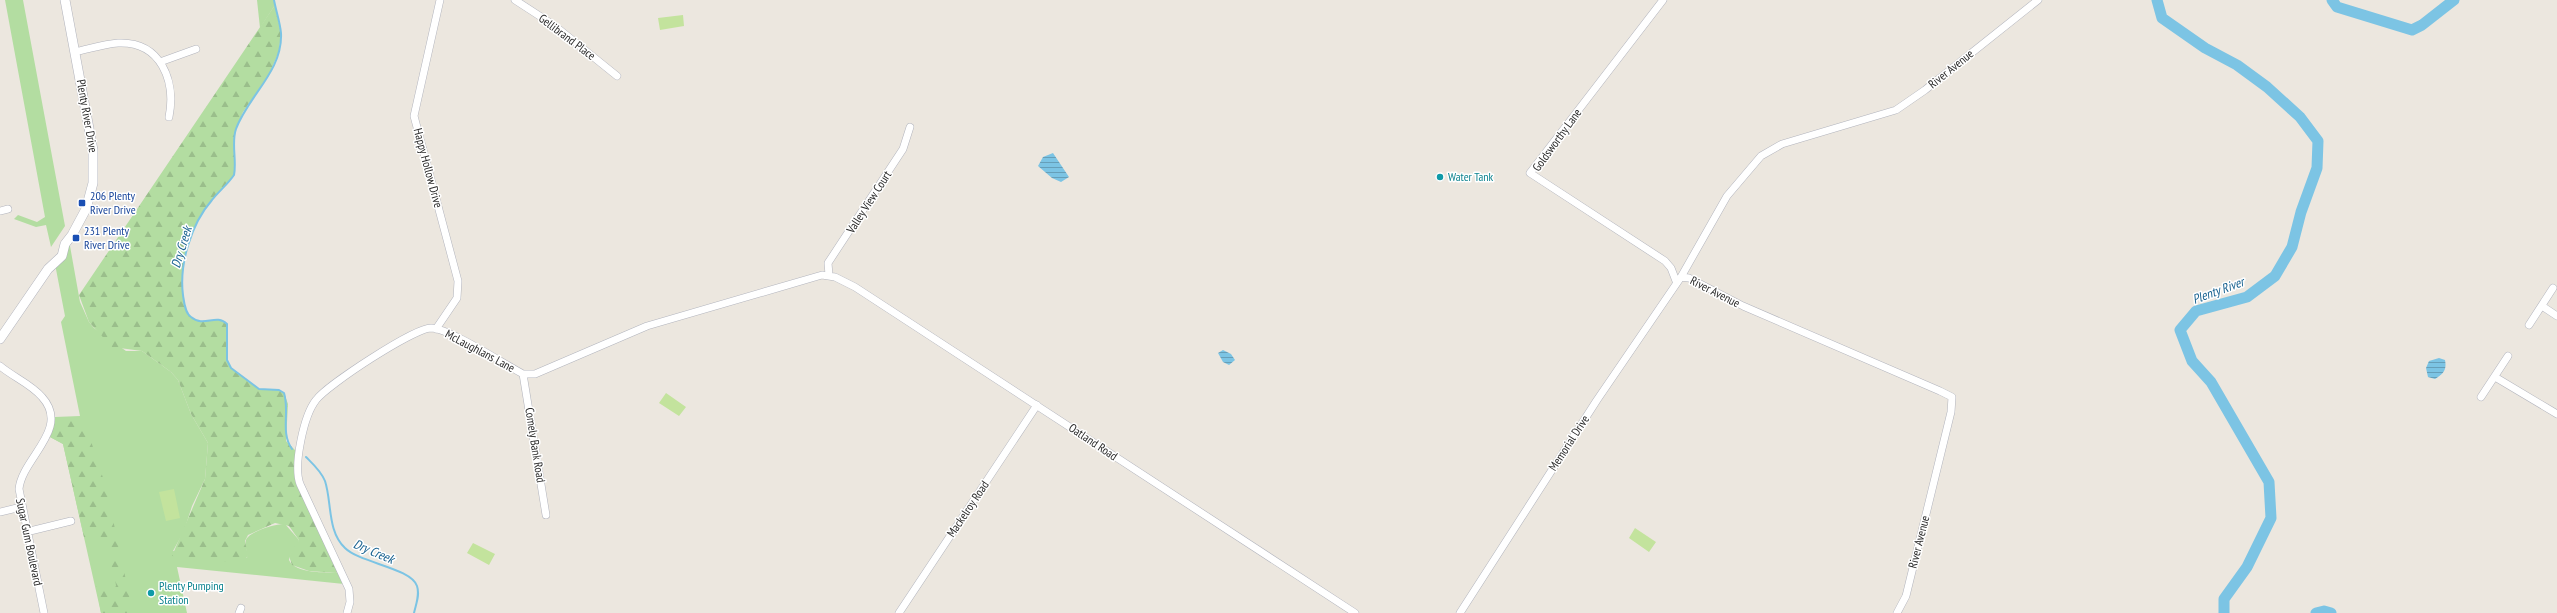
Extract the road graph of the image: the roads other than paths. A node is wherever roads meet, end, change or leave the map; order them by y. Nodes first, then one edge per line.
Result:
1 (66, 0) edge
2 (440, 0) edge
3 (515, 0) edge
4 (1663, 0) edge
5 (2038, 0) edge
6 (196, 49) dead end
7 (75, 52) junction
8 (160, 62) junction
9 (617, 76) dead end
10 (169, 117) dead end
11 (910, 127) dead end
12 (8, 209) dead end
13 (0, 211) edge
14 (829, 275) junction
15 (1678, 279) junction
16 (2553, 288) dead end
17 (2542, 306) junction
18 (2557, 316) edge
19 (2529, 325) dead end
20 (436, 329) junction
21 (3, 330) edge
22 (0, 339) edge
23 (0, 346) edge
24 (2508, 356) dead end
25 (0, 366) edge
26 (0, 369) edge
27 (523, 374) junction
28 (14, 376) junction
29 (2495, 377) junction
30 (2481, 396) dead end
31 (1037, 405) junction
32 (2557, 414) edge
33 (21, 507) junction
34 (0, 512) edge
35 (546, 515) dead end
36 (71, 521) dead end
37 (26, 532) junction
38 (44, 613) edge
39 (347, 613) edge
40 (899, 613) edge
41 (1355, 613) edge
42 (1460, 613) edge
43 (1896, 613) edge

1 - 7 street, Plenty River Drive
2 - 20 street, Happy Hollow Drive
3 - 9 street, Gellibrand Place
4 - 15 street, Goldsworthy Lane
5 - 15 street, River Avenue
6 - 8 street
7 - 8 street
7 - 21 street, Plenty River Drive
8 - 10 street
11 - 14 street, Valley View Court
12 - 13 street
14 - 27 street, McLaughlans Lane
14 - 31 street, Oatland Road
15 - 42 street, Memorial Drive
15 - 43 street, River Avenue
16 - 17 street
17 - 18 street
17 - 19 street
20 - 27 street, McLaughlans Lane
20 - 39 street, McLaughlans Lane
21 - 22 street, Plenty River Drive
21 - 23 street, Plenty River Drive
24 - 29 street
25 - 28 street, Sugar Gum Boulevard
26 - 28 street, Sugar Gum Boulevard
27 - 35 street, Comely Bank Road
28 - 33 street, Sugar Gum Boulevard
29 - 30 street
29 - 32 street
31 - 40 street, Mackelroy Road
31 - 41 street, Oatland Road
33 - 34 street
33 - 37 street, Sugar Gum Boulevard
36 - 37 street
37 - 38 street, Sugar Gum Boulevard

